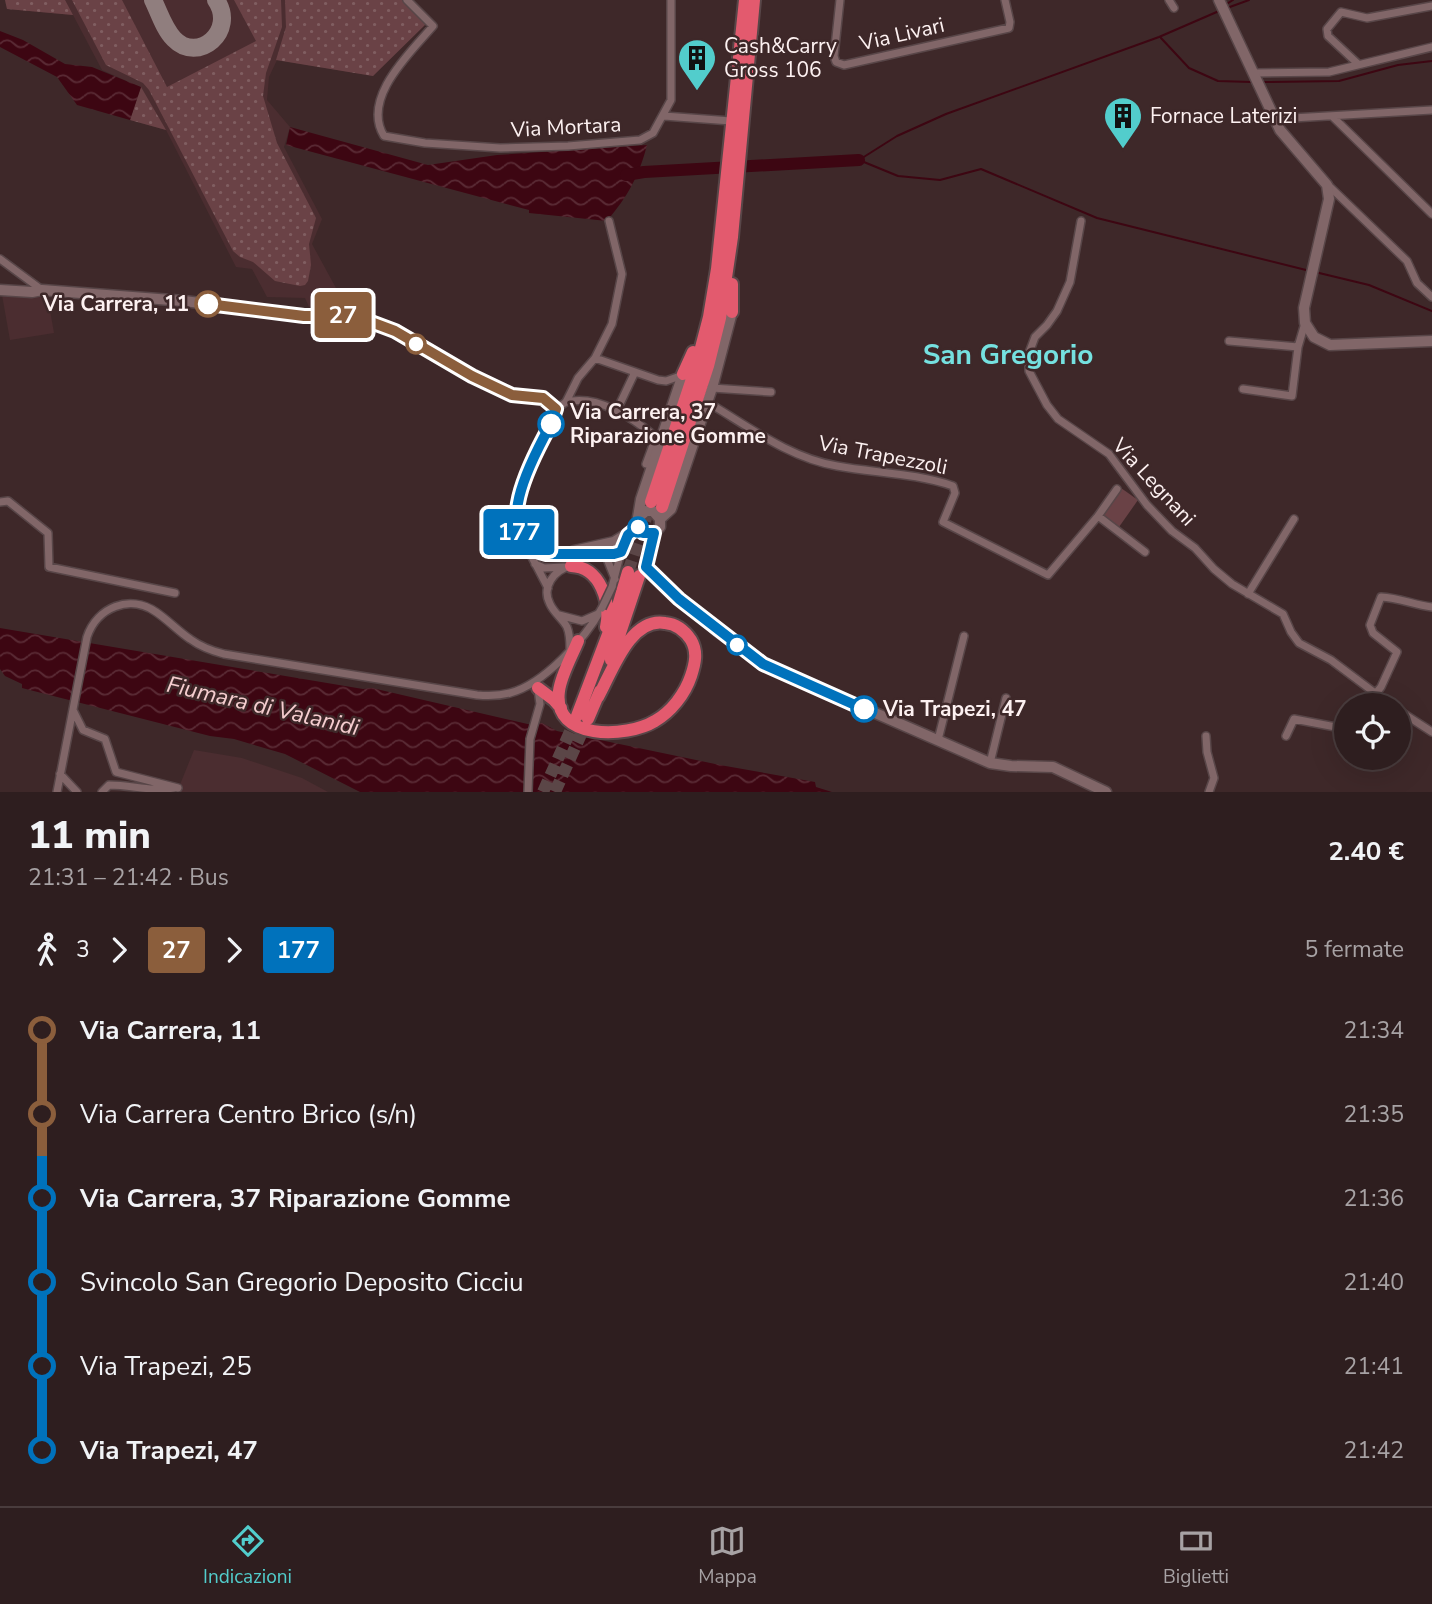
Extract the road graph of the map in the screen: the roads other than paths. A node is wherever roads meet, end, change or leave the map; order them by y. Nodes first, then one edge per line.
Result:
1 (407, 0) edge
2 (671, 0) edge
3 (745, 0) edge
4 (754, 0) edge
5 (840, 0) edge
6 (1005, 0) edge
7 (1169, 0) edge
8 (1219, 0) edge
9 (1432, 6) edge
10 (1174, 8) dead end
11 (1432, 47) edge
12 (1357, 64) junction
13 (1255, 75) junction
14 (1432, 110) edge
15 (664, 116) junction
16 (1334, 117) junction
17 (1275, 119) junction
18 (734, 129) junction
19 (1328, 185) junction
20 (1432, 214) edge
21 (609, 221) dead end
22 (1081, 221) dead end
23 (728, 222) junction
24 (732, 237) junction
25 (0, 259) edge
26 (0, 290) edge
27 (42, 290) junction
28 (1432, 297) edge
29 (732, 312) joint
30 (709, 317) junction
31 (1304, 323) junction
32 (1229, 341) dead end
33 (1432, 341) edge
34 (1298, 347) junction
35 (595, 358) junction
36 (635, 372) junction
37 (683, 374) junction
38 (658, 380) junction
39 (712, 388) junction
40 (1243, 389) dead end
41 (771, 392) dead end
42 (675, 399) junction
43 (566, 402) junction
44 (707, 402) junction
45 (556, 409) junction
46 (617, 411) junction
47 (646, 464) dead end
48 (1117, 489) dead end
49 (0, 502) edge
50 (658, 509) junction
51 (1098, 516) junction
52 (1294, 519) dead end
53 (638, 522) junction
54 (654, 533) junction
55 (628, 535) junction
56 (524, 542) junction
57 (614, 542) junction
58 (621, 552) junction
59 (1145, 552) dead end
60 (601, 554) junction
61 (560, 555) junction
62 (530, 556) junction
63 (571, 566) junction
64 (634, 574) tunnel mouth
65 (613, 583) junction
66 (548, 588) junction
67 (175, 593) dead end
68 (1248, 594) junction
69 (1432, 607) edge
70 (600, 611) junction
71 (556, 612) junction
72 (964, 636) dead end
73 (574, 645) junction
74 (536, 685) junction
75 (1373, 693) edge
76 (1377, 693) edge
77 (592, 696) junction
78 (1006, 698) dead end
79 (561, 709) junction
80 (73, 710) junction
81 (582, 718) tunnel mouth
82 (1411, 718) edge
83 (1334, 727) edge
84 (1432, 732) edge
85 (1206, 736) dead end
86 (1286, 736) dead end
87 (937, 740) junction
88 (111, 761) junction
89 (990, 763) junction
90 (61, 774) junction
91 (109, 785) junction
92 (57, 792) edge
93 (78, 792) edge
94 (102, 792) edge
95 (528, 792) edge
96 (1106, 792) edge
97 (1209, 792) edge

1 - 15 street, Via Mortara
2 - 15 street
3 - 18 highway
4 - 18 highway
5 - 6 street, Via Livari
7 - 10 street
8 - 13 street
9 - 12 street
11 - 12 street
12 - 13 street
13 - 17 street
14 - 16 street
15 - 18 street
16 - 17 street
16 - 20 street
17 - 19 street
18 - 23 highway
19 - 28 street
19 - 31 street
21 - 35 street
22 - 68 street, Via Legnani
23 - 24 highway
23 - 30 highway
24 - 29 highway
24 - 50 highway
25 - 27 street
26 - 27 street
27 - 45 street
29 - 39 street
30 - 37 highway
30 - 50 highway
31 - 33 street
31 - 34 street
32 - 34 street
34 - 40 street
35 - 36 street
35 - 43 street
36 - 38 street
36 - 46 street
37 - 38 street
37 - 42 street
38 - 42 street
39 - 41 street
39 - 44 street
42 - 53 street
43 - 45 street
43 - 46 street
44 - 50 street
44 - 51 street, Via Trapezzoli
45 - 56 street
46 - 47 street
48 - 51 street
49 - 67 street
50 - 53 street
50 - 54 street
51 - 59 street
52 - 68 street
53 - 54 street
53 - 55 street
54 - 87 street
55 - 57 street
55 - 58 street
56 - 61 street
56 - 62 street
57 - 58 street
57 - 61 street
58 - 60 street
58 - 65 street
60 - 61 street
60 - 65 street
62 - 63 street
62 - 66 street
63 - 66 street
63 - 77 highway
64 - 77 highway
65 - 70 street, bridge
66 - 71 street
68 - 75 street, Via Legnani
69 - 76 street
70 - 71 street
70 - 73 street
71 - 73 street
72 - 87 street
73 - 74 street
73 - 79 highway
74 - 79 highway
74 - 80 street
74 - 95 street
77 - 79 highway
77 - 81 highway
78 - 89 street
80 - 88 street
80 - 90 street
82 - 84 street
83 - 86 street
85 - 97 street
87 - 89 street
88 - 91 street
88 - 91 street
89 - 96 street
90 - 92 street
90 - 93 street
91 - 94 street

